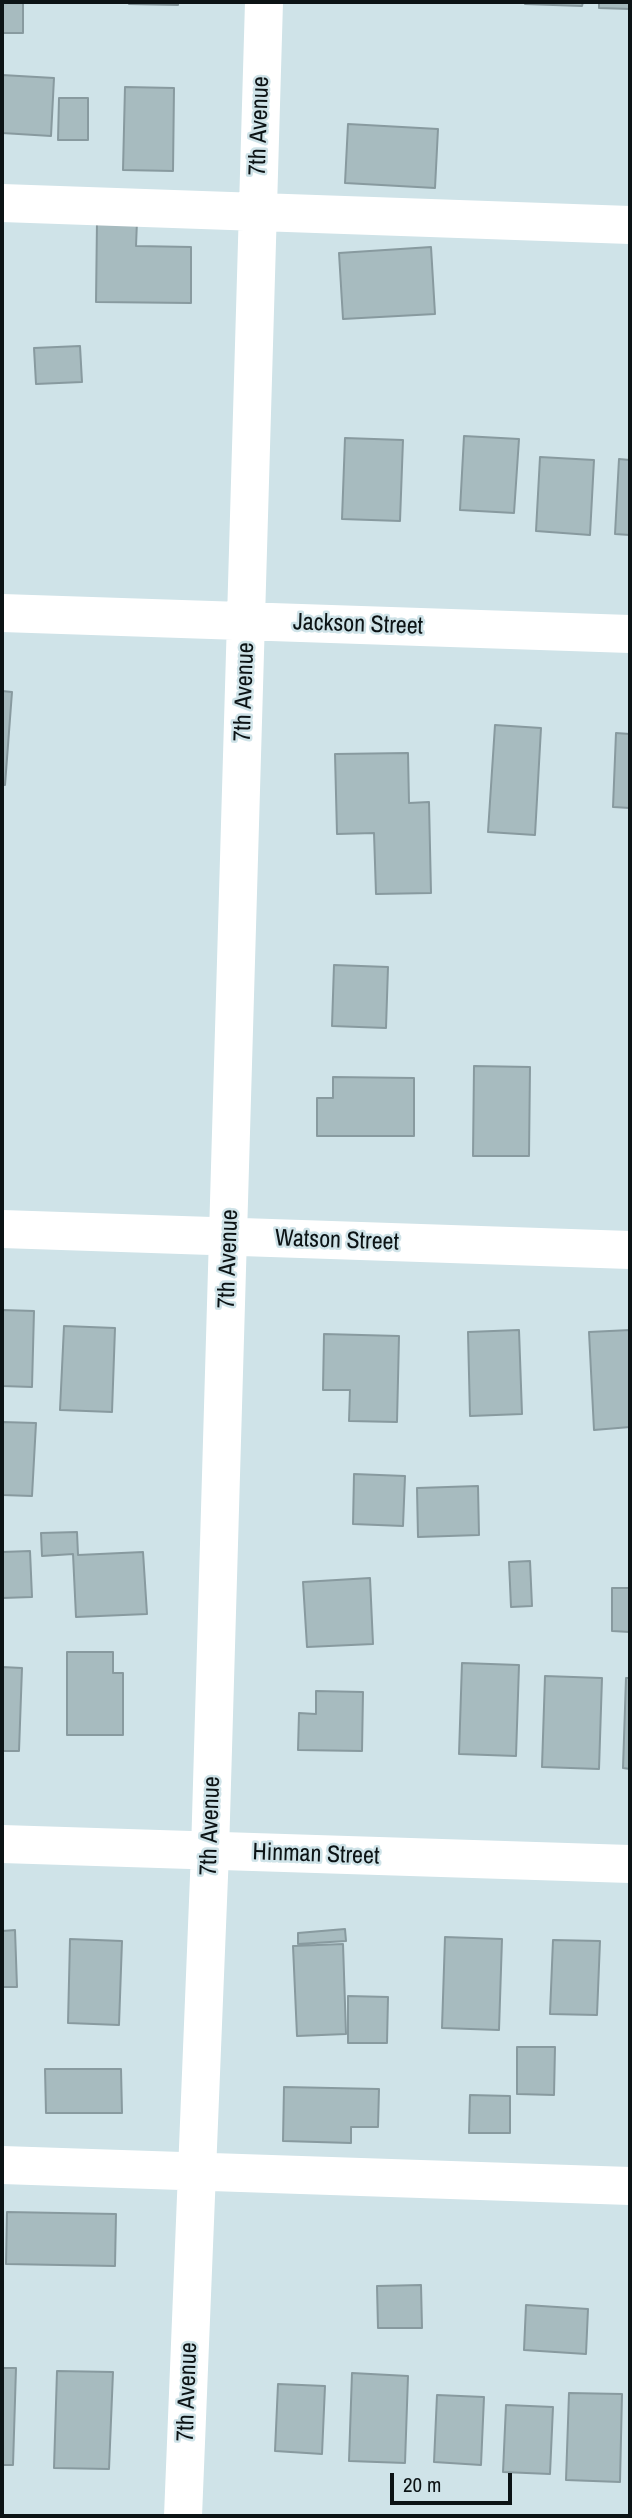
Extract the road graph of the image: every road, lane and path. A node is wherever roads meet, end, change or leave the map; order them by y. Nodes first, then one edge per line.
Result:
1 (264, 2) edge
2 (2, 203) edge
3 (258, 210) junction
4 (630, 225) edge
5 (2, 613) edge
6 (247, 621) junction
7 (630, 635) edge
8 (2, 1228) edge
9 (230, 1237) junction
10 (630, 1250) edge
11 (2, 1844) edge
12 (210, 1852) junction
13 (630, 1864) edge
14 (2, 2165) edge
15 (197, 2171) junction
16 (630, 2186) edge
17 (183, 2516) edge

1 - 3 street, 7th Avenue
2 - 3 street
3 - 4 street
3 - 6 street, 7th Avenue
5 - 6 street, Jackson Street
6 - 7 street, Jackson Street
6 - 9 street, 7th Avenue
8 - 9 street, Watson Street
9 - 10 street, Watson Street
9 - 12 street, 7th Avenue
11 - 12 street, Hinman Street
12 - 13 street, Hinman Street
12 - 15 street, 7th Avenue
14 - 15 street
15 - 16 street
15 - 17 street, 7th Avenue

